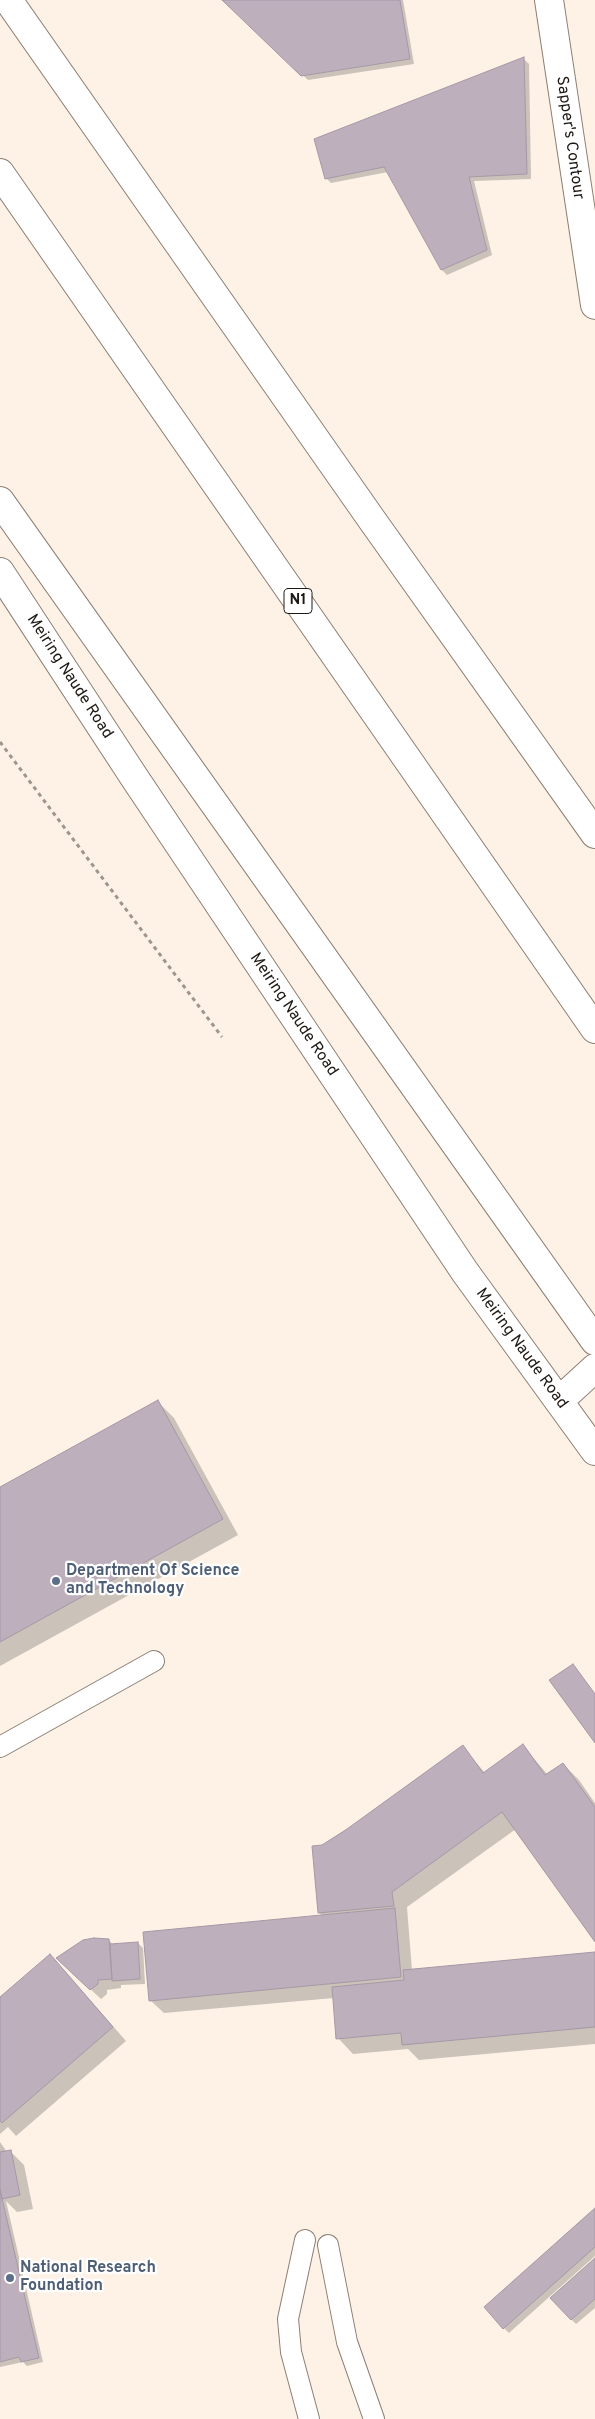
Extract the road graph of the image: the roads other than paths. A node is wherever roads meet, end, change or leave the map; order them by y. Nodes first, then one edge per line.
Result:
1 (8, 0) edge
2 (549, 0) edge
3 (0, 173) edge
4 (595, 306) edge
5 (0, 500) edge
6 (0, 572) edge
7 (595, 834) edge
8 (595, 1029) edge
9 (595, 1341) edge
10 (595, 1368) edge
11 (558, 1401) junction
12 (595, 1451) edge
13 (154, 1661) dead end
14 (0, 1748) edge
15 (305, 2240) dead end
16 (328, 2245) dead end
17 (308, 2419) edge
18 (374, 2419) edge

1 - 7 main road
2 - 4 main road, Sapper's Contour
3 - 8 main road, N1
5 - 9 main road
6 - 11 main road, Meiring Naude Road
10 - 11 main road
11 - 12 main road, Meiring Naude Road
13 - 14 lane
15 - 17 lane
16 - 18 lane

